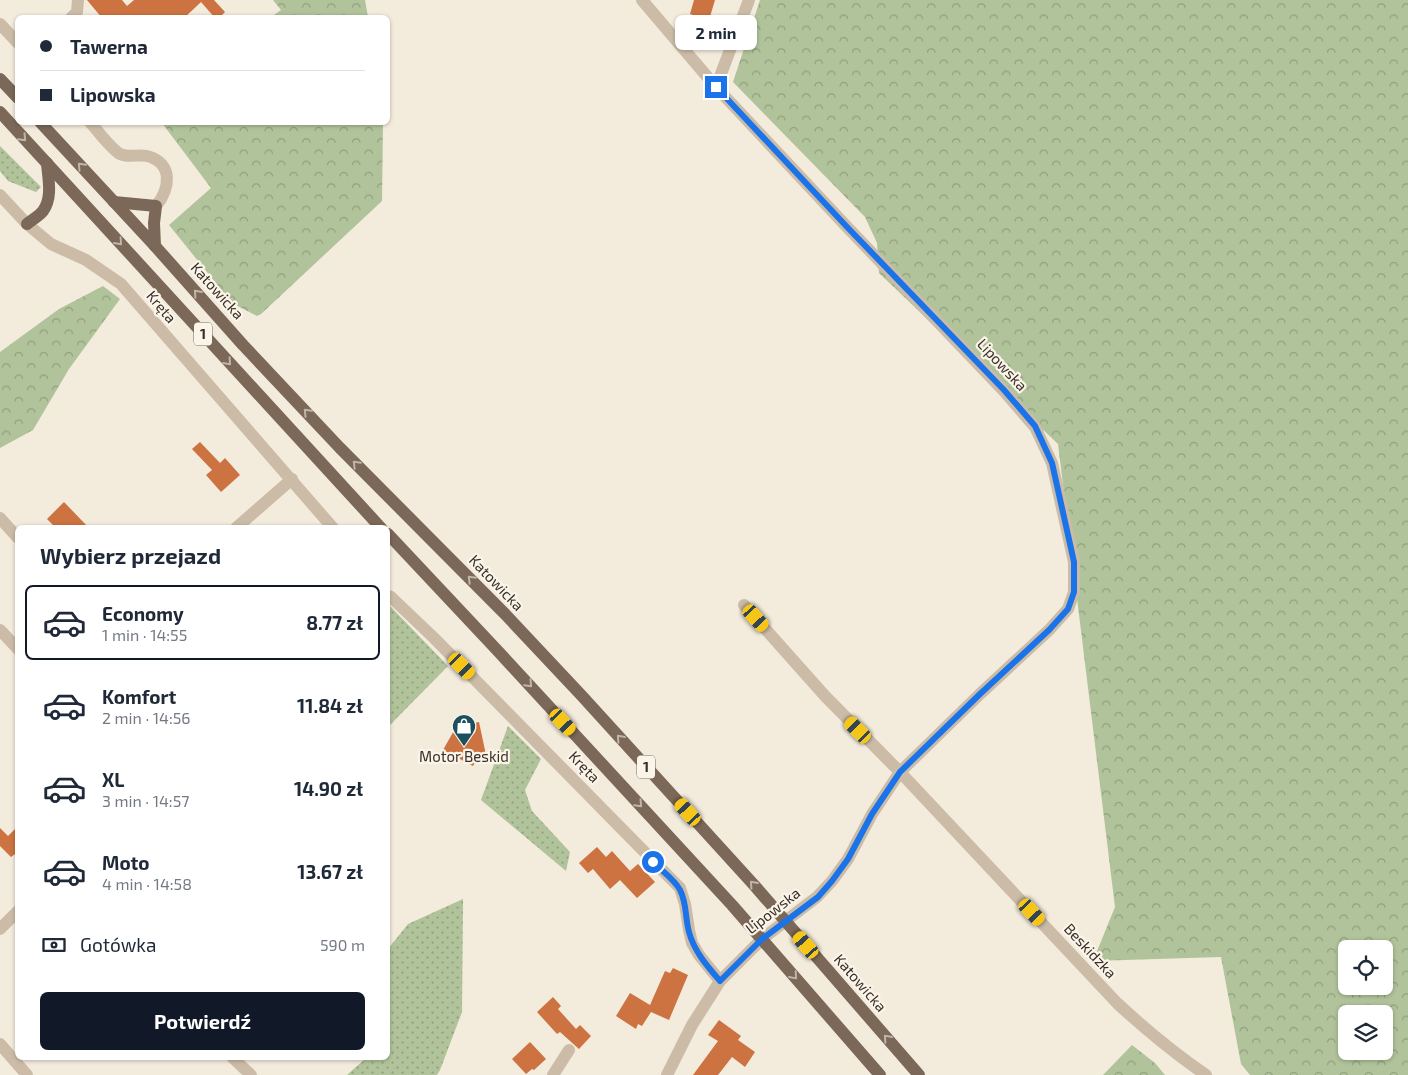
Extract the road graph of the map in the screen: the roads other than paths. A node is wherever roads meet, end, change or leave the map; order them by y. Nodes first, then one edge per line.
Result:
1 (78, 0) edge
2 (642, 0) edge
3 (749, 0) edge
4 (74, 15) edge
5 (0, 24) edge
6 (15, 40) edge
7 (0, 79) edge
8 (716, 87) junction
9 (15, 95) edge
10 (0, 112) edge
11 (43, 125) edge
12 (93, 125) edge
13 (47, 163) junction
14 (0, 195) edge
15 (114, 202) junction
16 (156, 206) junction
17 (27, 224) junction
18 (155, 246) junction
19 (292, 479) junction
20 (0, 518) edge
21 (239, 525) edge
22 (330, 525) edge
23 (379, 525) edge
24 (15, 535) edge
25 (390, 536) edge
26 (390, 596) edge
27 (744, 606) dead end
28 (0, 630) edge
29 (15, 646) edge
30 (900, 772) junction
31 (15, 914) edge
32 (785, 921) junction
33 (0, 929) edge
34 (762, 939) junction
35 (720, 981) junction
36 (0, 1044) edge
37 (569, 1050) dead end
38 (235, 1060) edge
39 (28, 1075) edge
40 (251, 1075) edge
41 (553, 1075) edge
42 (666, 1075) edge
43 (880, 1075) edge
44 (919, 1075) edge
45 (1206, 1075) edge

1 - 4 street
2 - 8 street, Lipowska
3 - 8 street
5 - 6 street
7 - 9 main road
8 - 30 street, Lipowska
10 -> 13 main road, 1
15 -> 11 main road, Katowicka / 1
12 - 16 street
13 - 17 main road
13 -> 23 main road, 1
14 - 17 street, Kręta
15 - 16 main road
15 - 18 main road, Katowicka / 1
16 - 18 main road
17 - 19 street, Kręta
32 -> 18 main road, Katowicka / 1
19 - 21 street
19 - 22 street, Kręta
20 - 24 street
25 -> 34 main road, 1
26 - 35 street, Kręta
27 - 30 street
28 - 29 street
30 - 32 street, Lipowska
30 - 45 street, Beskidzka
31 - 33 street
32 - 34 street, Lipowska
44 -> 32 main road, Katowicka / 1
34 - 35 street, Lipowska
34 -> 43 main road, 1
35 - 42 street, Lipowska
36 - 39 street
37 - 41 street
38 - 40 street

